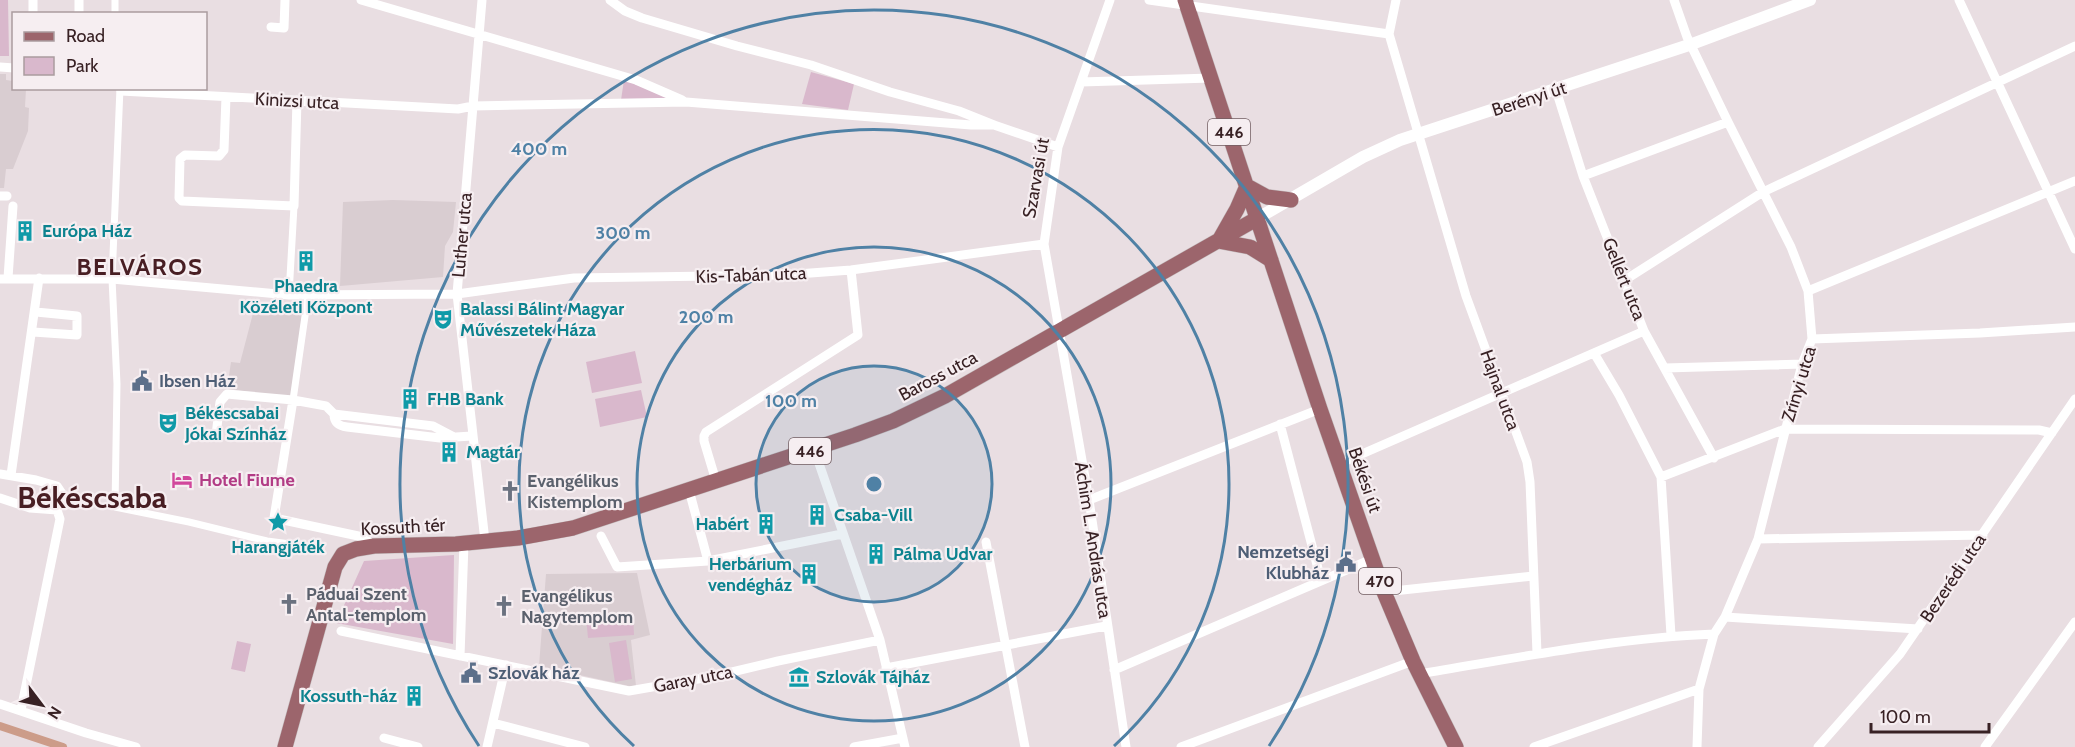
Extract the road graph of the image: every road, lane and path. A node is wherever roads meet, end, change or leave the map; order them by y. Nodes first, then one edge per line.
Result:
1 (285, 0) edge
2 (361, 0) edge
3 (482, 0) edge
4 (610, 0) edge
5 (1110, 0) edge
6 (1149, 0) edge
7 (1396, 0) edge
8 (1674, 0) edge
9 (1810, 0) edge
10 (1959, 0) edge
11 (1186, 3) edge
12 (272, 27) dead end
13 (1389, 34) junction
14 (479, 36) junction
15 (1692, 44) junction
16 (2075, 46) edge
17 (1211, 78) junction
18 (1997, 81) junction
19 (1081, 82) junction
20 (121, 90) edge
21 (1556, 90) junction
22 (226, 97) junction
23 (297, 100) junction
24 (920, 100) junction
25 (686, 102) junction
26 (473, 106) junction
27 (915, 120) junction
28 (1728, 122) junction
29 (994, 125) junction
30 (1418, 133) junction
31 (1058, 147) junction
32 (1583, 176) junction
33 (2075, 181) edge
34 (1247, 186) junction
35 (1763, 192) junction
36 (2048, 193) junction
37 (1291, 200) junction
38 (13, 206) dead end
39 (294, 206) junction
40 (1258, 218) junction
41 (1218, 241) junction
42 (1044, 244) junction
43 (2075, 249) edge
44 (1271, 260) junction
45 (851, 270) junction
46 (4, 278) edge
47 (39, 278) junction
48 (112, 279) junction
49 (1625, 280) junction
50 (1808, 291) junction
51 (457, 294) junction
52 (289, 295) junction
53 (308, 295) junction
54 (36, 312) junction
55 (2075, 327) edge
56 (1644, 331) junction
57 (33, 332) junction
58 (1059, 333) junction
59 (1812, 339) junction
60 (1594, 353) junction
61 (1802, 364) junction
62 (1665, 368) junction
63 (1501, 395) junction
64 (2075, 399) edge
65 (293, 400) junction
66 (1320, 409) junction
67 (1280, 424) junction
68 (1785, 429) junction
69 (2052, 433) junction
70 (216, 435) dead end
71 (472, 436) junction
72 (814, 449) junction
73 (1714, 458) junction
74 (1339, 464) junction
75 (0, 474) edge
76 (11, 475) junction
77 (1661, 477) junction
78 (716, 481) junction
79 (689, 490) junction
80 (0, 498) edge
81 (1089, 500) junction
82 (57, 510) junction
83 (842, 534) junction
84 (1983, 535) junction
85 (601, 536) dead end
86 (1758, 539) junction
87 (485, 541) junction
88 (986, 542) dead end
89 (464, 543) junction
90 (374, 546) junction
91 (321, 548) dead end
92 (1372, 559) junction
93 (708, 561) junction
94 (1533, 576) junction
95 (1321, 580) junction
96 (1384, 591) junction
97 (1725, 616) junction
98 (2075, 622) edge
99 (1106, 626) junction
100 (1918, 629) junction
101 (341, 631) dead end
102 (1714, 634) junction
103 (1671, 636) junction
104 (879, 640) junction
105 (1007, 645) junction
106 (1537, 653) junction
107 (460, 656) junction
108 (506, 665) junction
109 (886, 668) junction
110 (1416, 668) junction
111 (1114, 670) junction
112 (1699, 690) junction
113 (0, 704) edge
114 (21, 710) junction
115 (493, 723) junction
116 (384, 738) dead end
117 (904, 742) edge
118 (1204, 742) edge
119 (136, 747) edge
120 (285, 747) edge
121 (418, 747) edge
122 (487, 747) edge
123 (585, 747) edge
124 (854, 747) edge
125 (1026, 747) edge
126 (1126, 747) edge
127 (1180, 747) edge
128 (1456, 747) edge
129 (1534, 747) edge
130 (1697, 747) edge
131 (1818, 747) edge
132 (1985, 747) edge

1 - 12 street
2 - 14 street
3 - 14 street, Luther utca
4 - 24 street
5 - 19 street, Szarvasi út
6 - 11 street
7 - 13 street
8 - 15 street, Zrínyi utca
9 - 15 street, Berényi út
10 - 18 street
11 - 13 street
11 - 17 main road, 446
13 - 30 street, Hajnal utca
14 - 25 street
14 - 26 street, Luther utca
15 - 21 street, Berényi út
15 - 28 street, Zrínyi utca
16 - 18 street
17 - 19 street
17 - 34 main road, 446
18 - 35 street
18 - 36 street
19 - 31 street, Szarvasi út
20 - 22 street, Kinizsi utca
20 - 48 street
21 - 30 street, Berényi út
21 - 32 street, Gellért utca
22 - 23 street, Kinizsi utca
22 - 39 street
23 - 26 street, Kinizsi utca
23 - 39 street
24 - 27 street
24 - 29 street
25 - 26 street, Kinizsi utca
25 - 27 street
26 - 51 street, Luther utca
27 - 29 street
28 - 32 street
28 - 35 street, Zrínyi utca
29 - 31 street
30 - 37 street, Berényi út
30 - 63 street, Hajnal utca
31 - 42 street, Szarvasi út
32 - 49 street, Gellért utca
33 - 36 street
34 - 37 main road
34 - 40 main road, 446
34 - 41 main road, 446
35 - 49 street
35 - 50 street, Zrínyi utca
36 - 43 street
36 - 50 street
37 - 40 street, Berényi út
38 - 46 street
39 - 52 street
40 - 41 main road, Baross utca / 446
40 - 44 main road, Békési út / 470
41 - 44 main road
41 - 58 main road, Baross utca / 446
42 - 45 street, Kis-Tabán utca
42 - 58 street, Szarvasi út
44 - 66 main road, Békési út / 470
45 - 51 street, Kis-Tabán utca
45 - 78 street
46 - 47 street, Kis-Tabán utca
47 - 48 street, Kis-Tabán utca
47 - 54 street
48 - 52 street, Kis-Tabán utca
48 - 91 street
49 - 56 street, Gellért utca
50 - 59 street, Zrínyi utca
51 - 53 street, Kis-Tabán utca
51 - 71 street, Luther utca
52 - 53 street, Kis-Tabán utca
53 - 65 street
54 - 57 street
54 - 57 street
55 - 59 street
56 - 60 street
56 - 62 street, Gellért utca
57 - 76 street
58 - 72 main road, Baross utca / 446
58 - 81 street, Áchim L. András utca
59 - 61 street, Zrínyi utca
60 - 63 street
60 - 77 street
61 - 62 street
61 - 68 street, Zrínyi utca
62 - 73 street, Gellért utca
63 - 74 street
63 - 94 street, Hajnal utca
64 - 69 street, Bezerédi utca
65 - 70 street
65 - 71 street
65 - 90 street
66 - 67 street
66 - 74 main road, Békési út / 470
67 - 81 street
67 - 95 street
68 - 69 street
68 - 73 street
68 - 86 street, Zrínyi utca
69 - 84 street, Bezerédi utca
71 - 87 street, Luther utca
72 - 78 main road, Baross utca / 446
72 - 83 street
73 - 77 street
74 - 92 main road, Békési út / 470
75 - 76 street
76 - 82 street
77 - 103 street
78 - 79 main road, Baross utca / 446
79 - 87 main road, Baross utca / 446
79 - 93 street
80 - 82 street
81 - 99 street, Áchim L. András utca
82 - 114 street
83 - 93 street
83 - 104 street
84 - 86 street
84 - 100 street, Bezerédi utca
85 - 93 street
86 - 97 street, Zrínyi utca
87 - 89 main road, Kossuth tér / 446
88 - 105 street
89 - 90 main road, Kossuth tér / 446
89 - 107 street, Kossuth tér
90 - 120 main road, Kossuth tér / 446
92 - 95 street
92 - 96 main road, Békési út / 470
94 - 96 street
94 - 106 street, Hajnal utca
95 - 111 street
96 - 110 main road, Békési út / 470
97 - 100 street
97 - 102 street, Zrínyi utca
98 - 132 street
99 - 105 street
99 - 111 street, Áchim L. András utca
100 - 131 street, Bezerédi utca
101 - 107 street
102 - 103 street
102 - 112 street, Zrínyi utca
103 - 106 street
104 - 108 street, Garay utca
104 - 109 street
105 - 109 street
105 - 125 street
106 - 110 street
107 - 108 street
108 - 115 street
109 - 117 street
110 - 118 street
110 - 128 main road, Békési út / 470
111 - 126 street, Áchim L. András utca
112 - 129 street
112 - 130 street, Zrínyi utca
113 - 114 street
114 - 119 street
115 - 122 street
115 - 123 street
116 - 121 street
117 - 124 street
118 - 127 street

